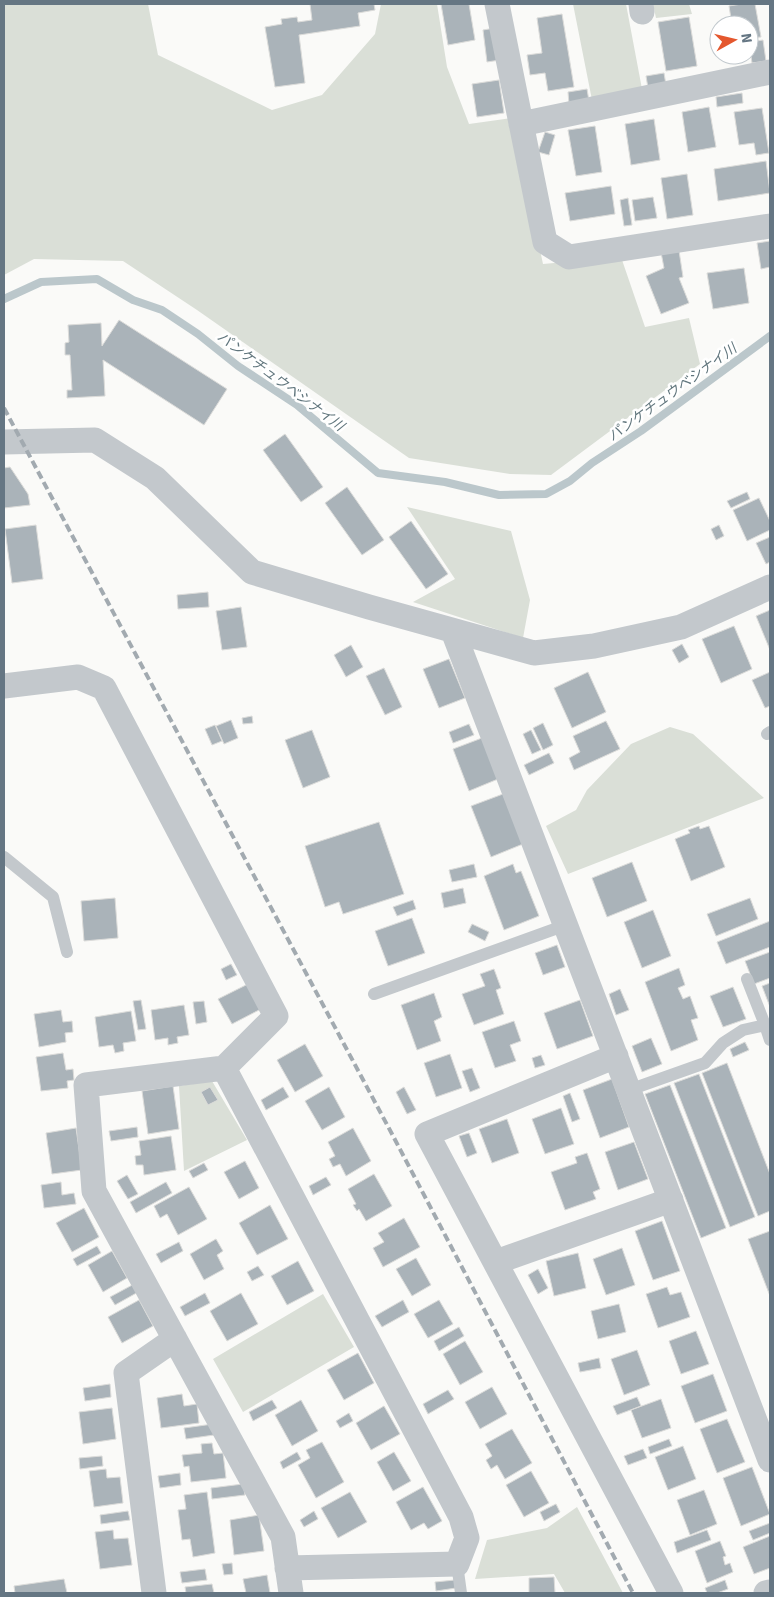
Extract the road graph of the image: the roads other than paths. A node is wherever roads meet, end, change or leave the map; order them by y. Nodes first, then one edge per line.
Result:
1 (497, 4) edge
2 (770, 72) edge
3 (521, 124) junction
4 (770, 226) edge
5 (4, 442) edge
6 (770, 587) edge
7 (454, 631) junction
8 (4, 686) edge
9 (4, 858) edge
10 (566, 925) junction
11 (67, 952) dead end
12 (747, 979) dead end
13 (374, 994) dead end
14 (765, 1025) junction
15 (770, 1040) edge
16 (616, 1056) junction
17 (224, 1068) junction
18 (629, 1090) junction
19 (672, 1200) junction
20 (496, 1262) junction
21 (175, 1339) junction
22 (770, 1460) edge
23 (457, 1564) junction
24 (287, 1568) junction
25 (770, 1592) edge
26 (154, 1593) edge
27 (291, 1593) edge
28 (461, 1593) edge
29 (671, 1593) edge
30 (766, 1593) edge

1 - 3 street
2 - 3 street
3 - 4 street
5 - 7 street
6 - 7 street
7 - 10 street
8 - 17 street
9 - 11 lane
10 - 13 lane
10 - 16 street
12 - 14 lane
14 - 15 lane
14 - 18 lane
16 - 18 street
16 - 20 street
17 - 21 street
17 - 23 street
18 - 19 street
19 - 20 street
19 - 22 street
20 - 29 street
21 - 24 street
21 - 26 street
23 - 24 street
23 - 28 lane
24 - 27 street
25 - 30 street

